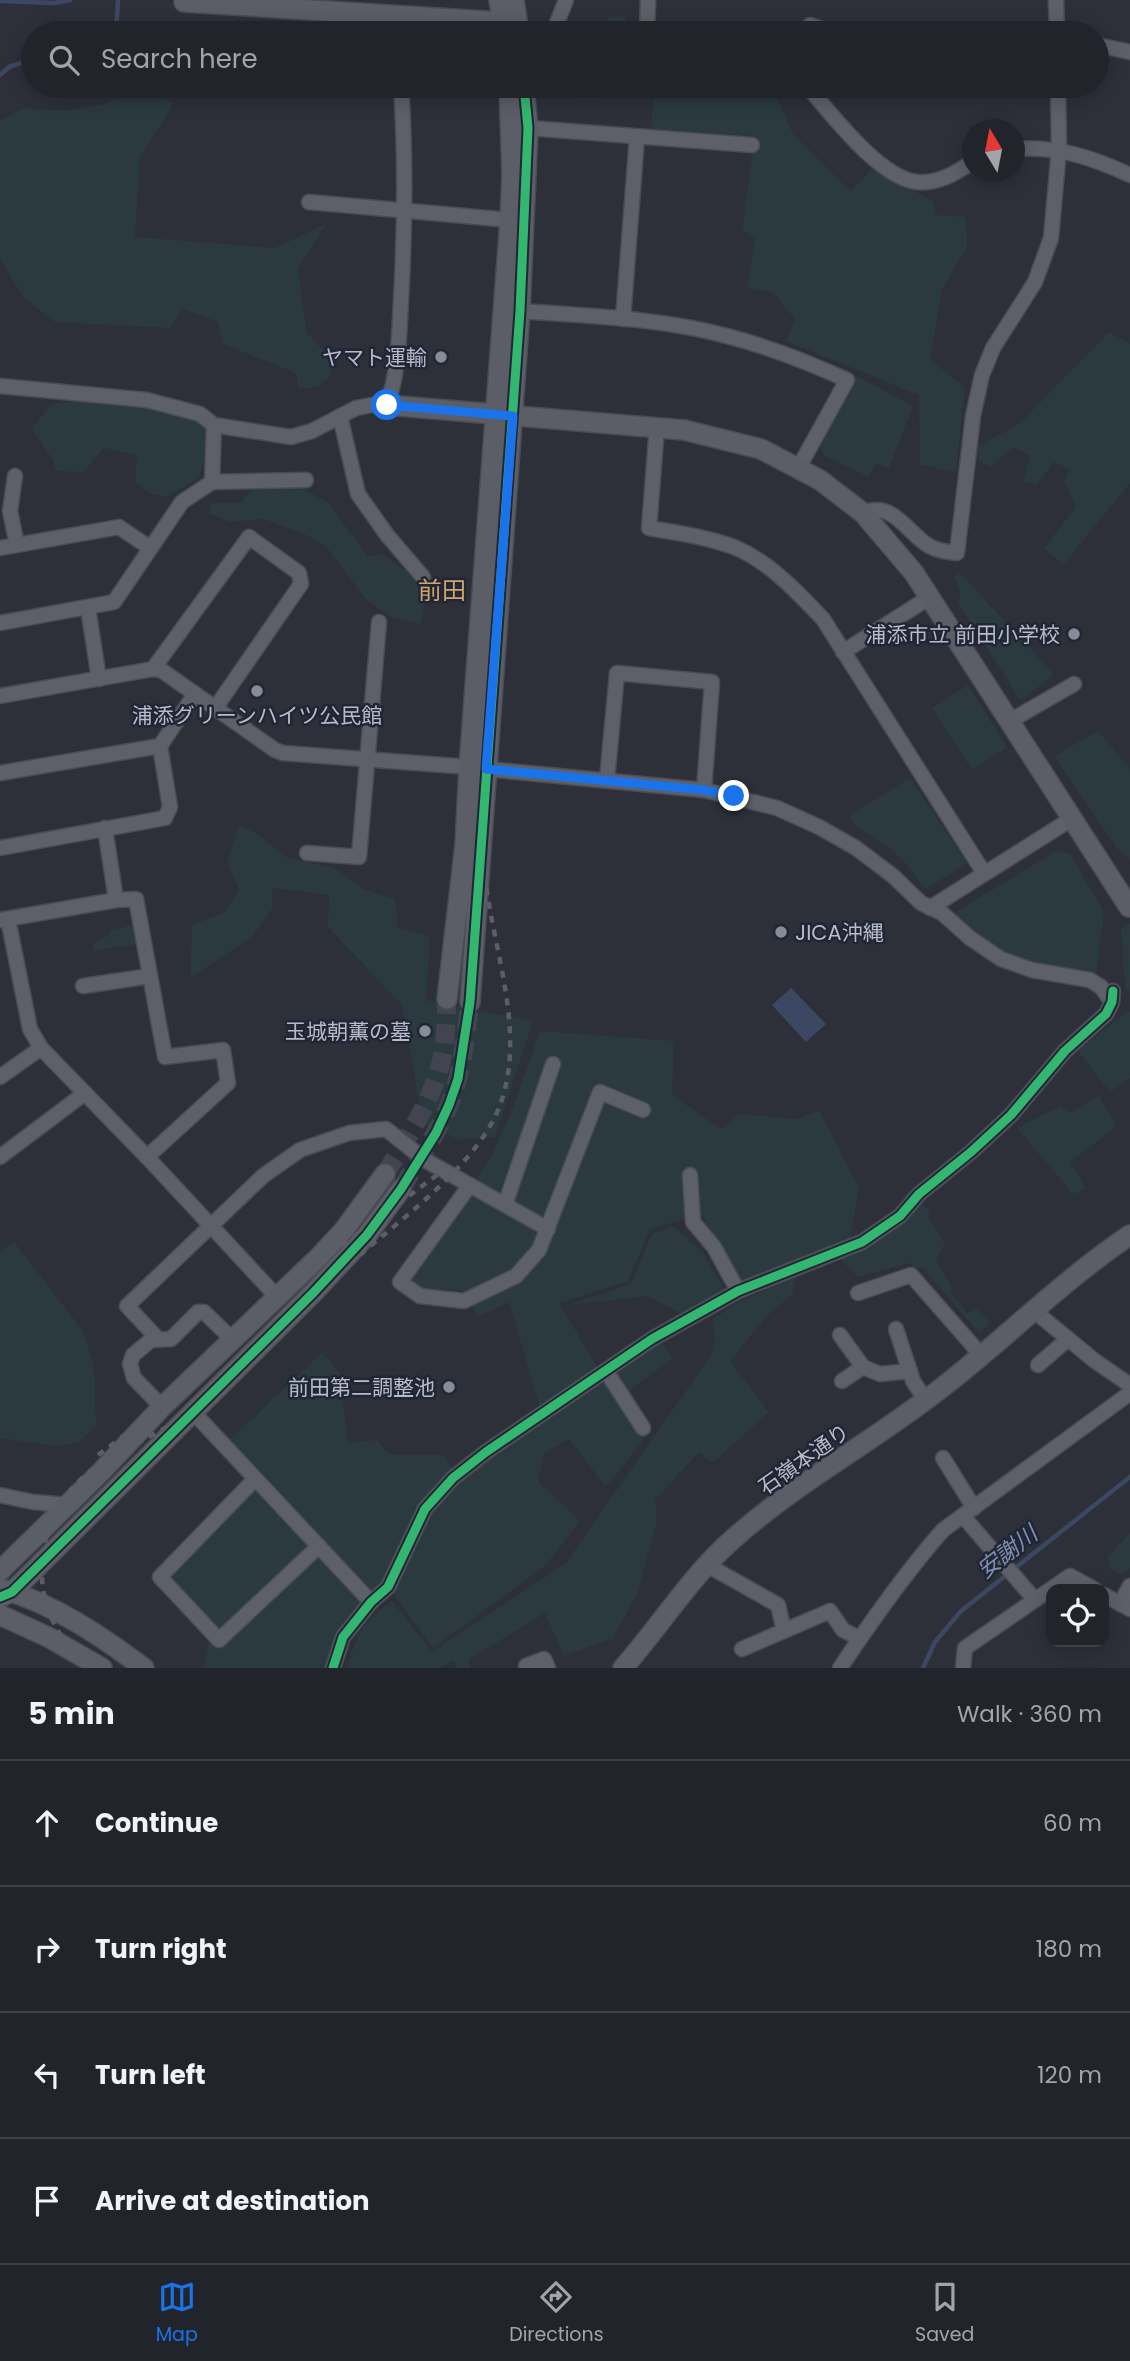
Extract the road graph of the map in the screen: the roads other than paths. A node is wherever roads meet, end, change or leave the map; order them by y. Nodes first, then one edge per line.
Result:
1 (499, 0) edge
2 (514, 0) edge
3 (566, 0) edge
4 (648, 0) edge
5 (1056, 0) edge
6 (184, 2) dead end
7 (314, 5) edge
8 (380, 21) edge
9 (508, 21) edge
10 (512, 21) edge
11 (558, 21) edge
12 (647, 21) edge
13 (1057, 21) edge
14 (1109, 48) edge
15 (1130, 52) edge
16 (401, 98) edge
17 (509, 98) edge
18 (525, 98) edge
19 (817, 98) edge
20 (1058, 98) edge
21 (528, 128) junction
22 (637, 136) junction
23 (752, 145) dead end
24 (1025, 149) edge
25 (1059, 149) junction
26 (962, 169) edge
27 (1130, 175) edge
28 (309, 202) dead end
29 (406, 211) junction
30 (510, 220) junction
31 (520, 311) junction
32 (623, 320) junction
33 (0, 386) edge
34 (387, 405) junction
35 (340, 416) junction
36 (504, 416) junction
37 (214, 425) junction
38 (656, 427) junction
39 (799, 467) junction
40 (15, 476) dead end
41 (306, 480) dead end
42 (212, 482) junction
43 (863, 513) junction
44 (17, 545) junction
45 (0, 548) edge
46 (150, 548) junction
47 (423, 577) dead end
48 (930, 597) junction
49 (88, 608) junction
50 (379, 622) dead end
51 (0, 623) edge
52 (843, 652) junction
53 (153, 669) junction
54 (99, 678) junction
55 (1074, 684) dead end
56 (195, 694) junction
57 (0, 696) edge
58 (216, 707) junction
59 (1010, 721) junction
60 (160, 746) junction
61 (368, 760) junction
62 (478, 768) junction
63 (0, 773) edge
64 (607, 780) junction
65 (704, 790) junction
66 (1073, 818) junction
67 (105, 828) junction
68 (0, 848) edge
69 (307, 853) dead end
70 (984, 873) junction
71 (116, 900) junction
72 (1129, 907) edge
73 (930, 908) junction
74 (4, 919) edge
75 (150, 976) junction
76 (83, 986) dead end
77 (447, 999) tunnel mouth
78 (470, 1002) tunnel mouth
79 (41, 1048) junction
80 (553, 1063) dead end
81 (0, 1077) edge
82 (85, 1093) junction
83 (643, 1110) dead end
84 (0, 1157) edge
85 (147, 1157) junction
86 (385, 1174) tunnel mouth
87 (690, 1175) dead end
88 (470, 1185) junction
89 (401, 1189) tunnel mouth
90 (505, 1205) junction
91 (212, 1226) junction
92 (548, 1229) junction
93 (1130, 1235) edge
94 (738, 1291) junction
95 (858, 1293) dead end
96 (278, 1298) junction
97 (1033, 1310) junction
98 (896, 1329) dead end
99 (840, 1335) dead end
100 (158, 1339) junction
101 (1068, 1339) junction
102 (233, 1340) junction
103 (982, 1356) junction
104 (1038, 1365) dead end
105 (863, 1367) junction
106 (606, 1371) junction
107 (910, 1371) junction
108 (842, 1381) dead end
109 (1130, 1385) edge
110 (1130, 1393) edge
111 (926, 1401) junction
112 (162, 1407) junction
113 (193, 1412) junction
114 (643, 1427) dead end
115 (943, 1458) dead end
116 (255, 1479) junction
117 (0, 1495) edge
118 (67, 1505) junction
119 (968, 1512) junction
120 (319, 1546) junction
121 (707, 1564) junction
122 (0, 1571) edge
123 (1058, 1584) edge
124 (1085, 1584) edge
125 (1130, 1586) edge
126 (4, 1592) edge
127 (1046, 1592) edge
128 (1109, 1598) edge
129 (1035, 1600) junction
130 (371, 1602) junction
131 (1125, 1607) edge
132 (0, 1615) edge
133 (784, 1631) junction
134 (859, 1638) junction
135 (742, 1649) dead end
136 (526, 1666) dead end
137 (102, 1668) edge
138 (144, 1668) edge
139 (333, 1668) edge
140 (548, 1668) edge
141 (623, 1668) edge
142 (841, 1668) edge
143 (963, 1668) edge

1 - 9 street
2 - 10 street
3 - 11 street
4 - 12 street
5 - 13 street
6 - 7 street
7 - 8 street
14 - 15 street
16 - 29 street
17 - 30 street
18 - 21 street
19 - 26 street
20 - 25 street
21 - 22 street
21 - 31 street
22 - 23 street
22 - 32 street
24 - 25 street
25 - 27 street
25 - 43 street
28 - 29 street
29 - 30 street
29 - 34 street
30 - 36 street
31 - 32 street
31 - 36 street
32 - 39 street
33 - 37 street
34 - 35 street
34 - 36 street
35 - 37 street
35 - 47 street
36 - 38 street
36 - 62 street
37 - 42 street
38 - 39 street
38 - 52 street
39 - 43 street
40 - 44 street
41 - 42 street
42 - 46 street
43 - 48 street
44 - 45 street
44 - 46 street
46 - 49 street
48 - 52 street
48 - 59 street
49 - 51 street
49 - 54 street
50 - 61 street
52 - 70 street
53 - 54 street
53 - 56 street
53 - 58 street
54 - 57 street
55 - 59 street
56 - 58 street
56 - 60 street
58 - 61 street
59 - 66 street
60 - 63 street
60 - 67 street
61 - 62 street
61 - 69 street
62 - 64 street
62 - 77 street
62 - 78 street
64 - 65 street
64 - 65 street
65 - 73 street
66 - 70 street
66 - 72 street
67 - 68 street
67 - 71 street
70 - 73 street
71 - 74 street
71 - 75 street
73 - 94 street
74 - 79 street
75 - 76 street
75 - 85 street
79 - 81 street
79 - 82 street
80 - 90 street
82 - 84 street
82 - 85 street
83 - 92 street
85 - 91 street
86 - 96 street
87 - 94 street
88 - 90 street
88 - 91 street
88 - 92 street
89 - 113 street
90 - 92 street
91 - 96 street
91 - 100 street
93 - 97 street, 石嶺本通り
94 - 106 street
95 - 103 street
96 - 102 street
97 - 101 street
97 - 103 street, 石嶺本通り
98 - 107 street
99 - 105 street
100 - 102 street
100 - 112 street
101 - 104 street
101 - 109 street
102 - 112 street
103 - 111 street, 石嶺本通り
105 - 107 street
105 - 108 street
106 - 114 street
106 - 130 street
107 - 111 street
110 - 119 street
111 - 121 street, 石嶺本通り
112 - 118 street
113 - 116 street
113 - 126 street
115 - 119 street
116 - 120 street
116 - 120 street
117 - 118 street
118 - 122 street
119 - 129 street
119 - 134 street
120 - 130 street
121 - 133 street
121 - 141 street, 石嶺本通り
123 - 124 street
125 - 131 street
126 - 138 street
127 - 129 street
128 - 131 street
129 - 143 street
130 - 139 street
132 - 137 street
133 - 134 street
133 - 135 street
134 - 142 street
136 - 140 street

